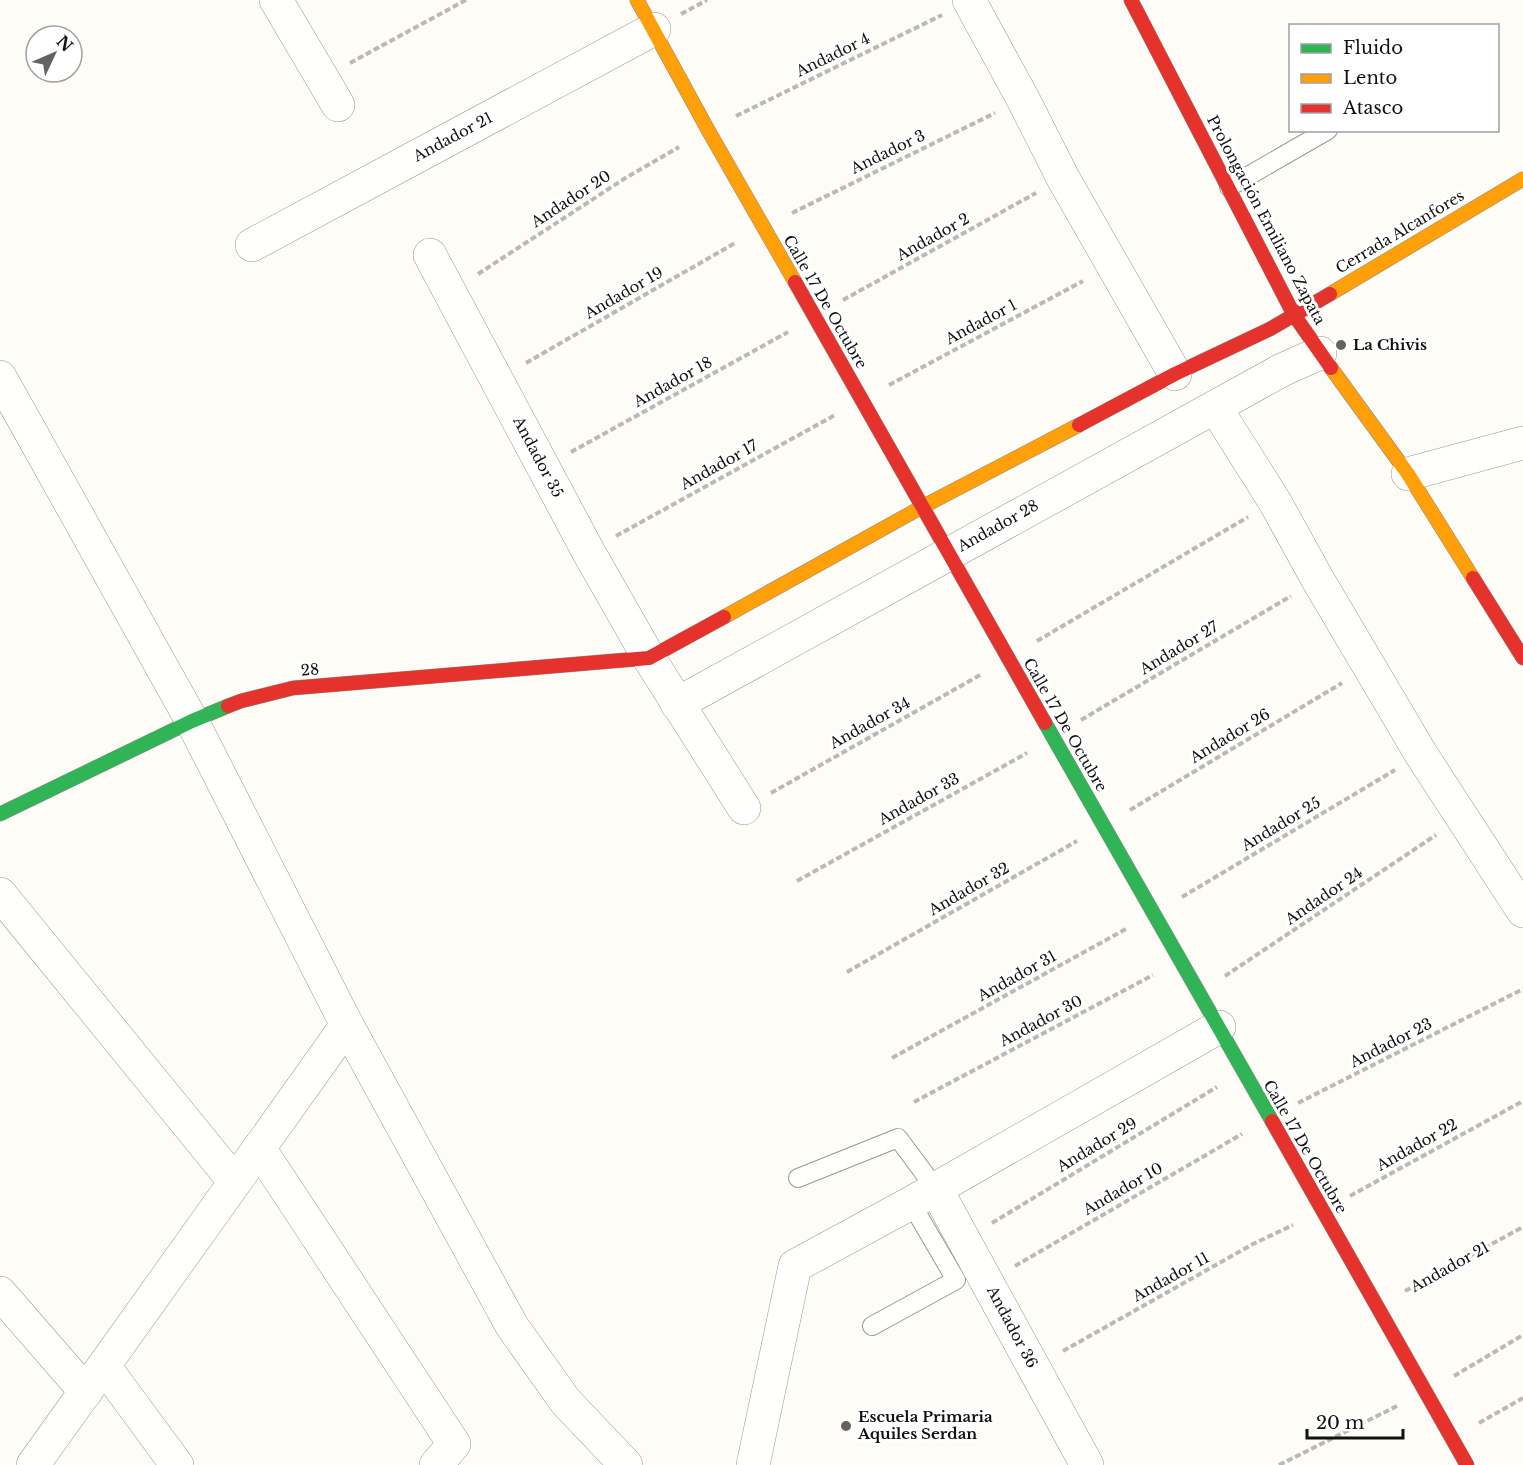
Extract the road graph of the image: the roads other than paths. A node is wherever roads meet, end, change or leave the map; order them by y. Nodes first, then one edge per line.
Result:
1 (276, 0) edge
2 (637, 0) edge
3 (1131, 0) edge
4 (969, 1) edge
5 (654, 29) junction
6 (330, 93) road end
7 (1324, 132) edge
8 (1523, 179) edge
9 (1228, 187) junction
10 (252, 245) dead end
11 (430, 255) dead end
12 (1294, 315) junction
13 (1320, 353) junction
14 (1174, 374) junction
15 (0, 377) edge
16 (1215, 407) junction
17 (1523, 443) edge
18 (1408, 474) junction
19 (922, 507) junction
20 (948, 553) junction
21 (649, 658) junction
22 (1523, 658) edge
23 (677, 704) junction
24 (192, 721) junction
25 (744, 808) road end
26 (0, 814) edge
27 (0, 894) edge
28 (1523, 911) edge
29 (347, 1025) junction
30 (1218, 1027) junction
31 (259, 1148) junction
32 (798, 1178) dead end
33 (235, 1182) junction
34 (923, 1196) junction
35 (0, 1293) edge
36 (872, 1326) dead end
37 (95, 1379) junction
38 (453, 1458) edge
39 (33, 1465) edge
40 (177, 1465) edge
41 (626, 1465) edge
42 (753, 1465) edge
43 (1088, 1465) edge
44 (1467, 1465) edge

1 - 6 street
2 - 5 street, Calle 17 De Octubre
3 - 9 street, Prolongación Emiliano Zapata
4 - 14 street
5 - 10 street, Andador 21
5 - 19 street, Calle 17 De Octubre
7 - 9 lane
8 - 12 street, Cerrada Alcanfores
9 - 12 street, Prolongación Emiliano Zapata
11 - 21 street, Andador 35
12 - 13 street, Prolongación Emiliano Zapata
12 - 14 street
13 - 16 street, Andador 28
13 - 18 street, Prolongación Emiliano Zapata
14 - 19 street
15 - 24 street
16 - 20 street, Andador 28
16 - 28 street
17 - 18 street
18 - 22 street, Prolongación Emiliano Zapata
19 - 20 street, Calle 17 De Octubre
19 - 21 street
20 - 23 street, Andador 28
20 - 30 street, Calle 17 De Octubre
21 - 23 street, Andador 35
21 - 24 street, 28
23 - 25 street, Andador 35
24 - 26 street, 28
24 - 29 street
27 - 33 street
29 - 31 street
29 - 41 street
30 - 34 street
30 - 44 street, Calle 17 De Octubre
31 - 33 street
31 - 38 street
32 - 34 lane
33 - 37 street
34 - 36 lane
34 - 42 street
34 - 43 street, Andador 36
35 - 37 street
37 - 39 street
37 - 40 street

